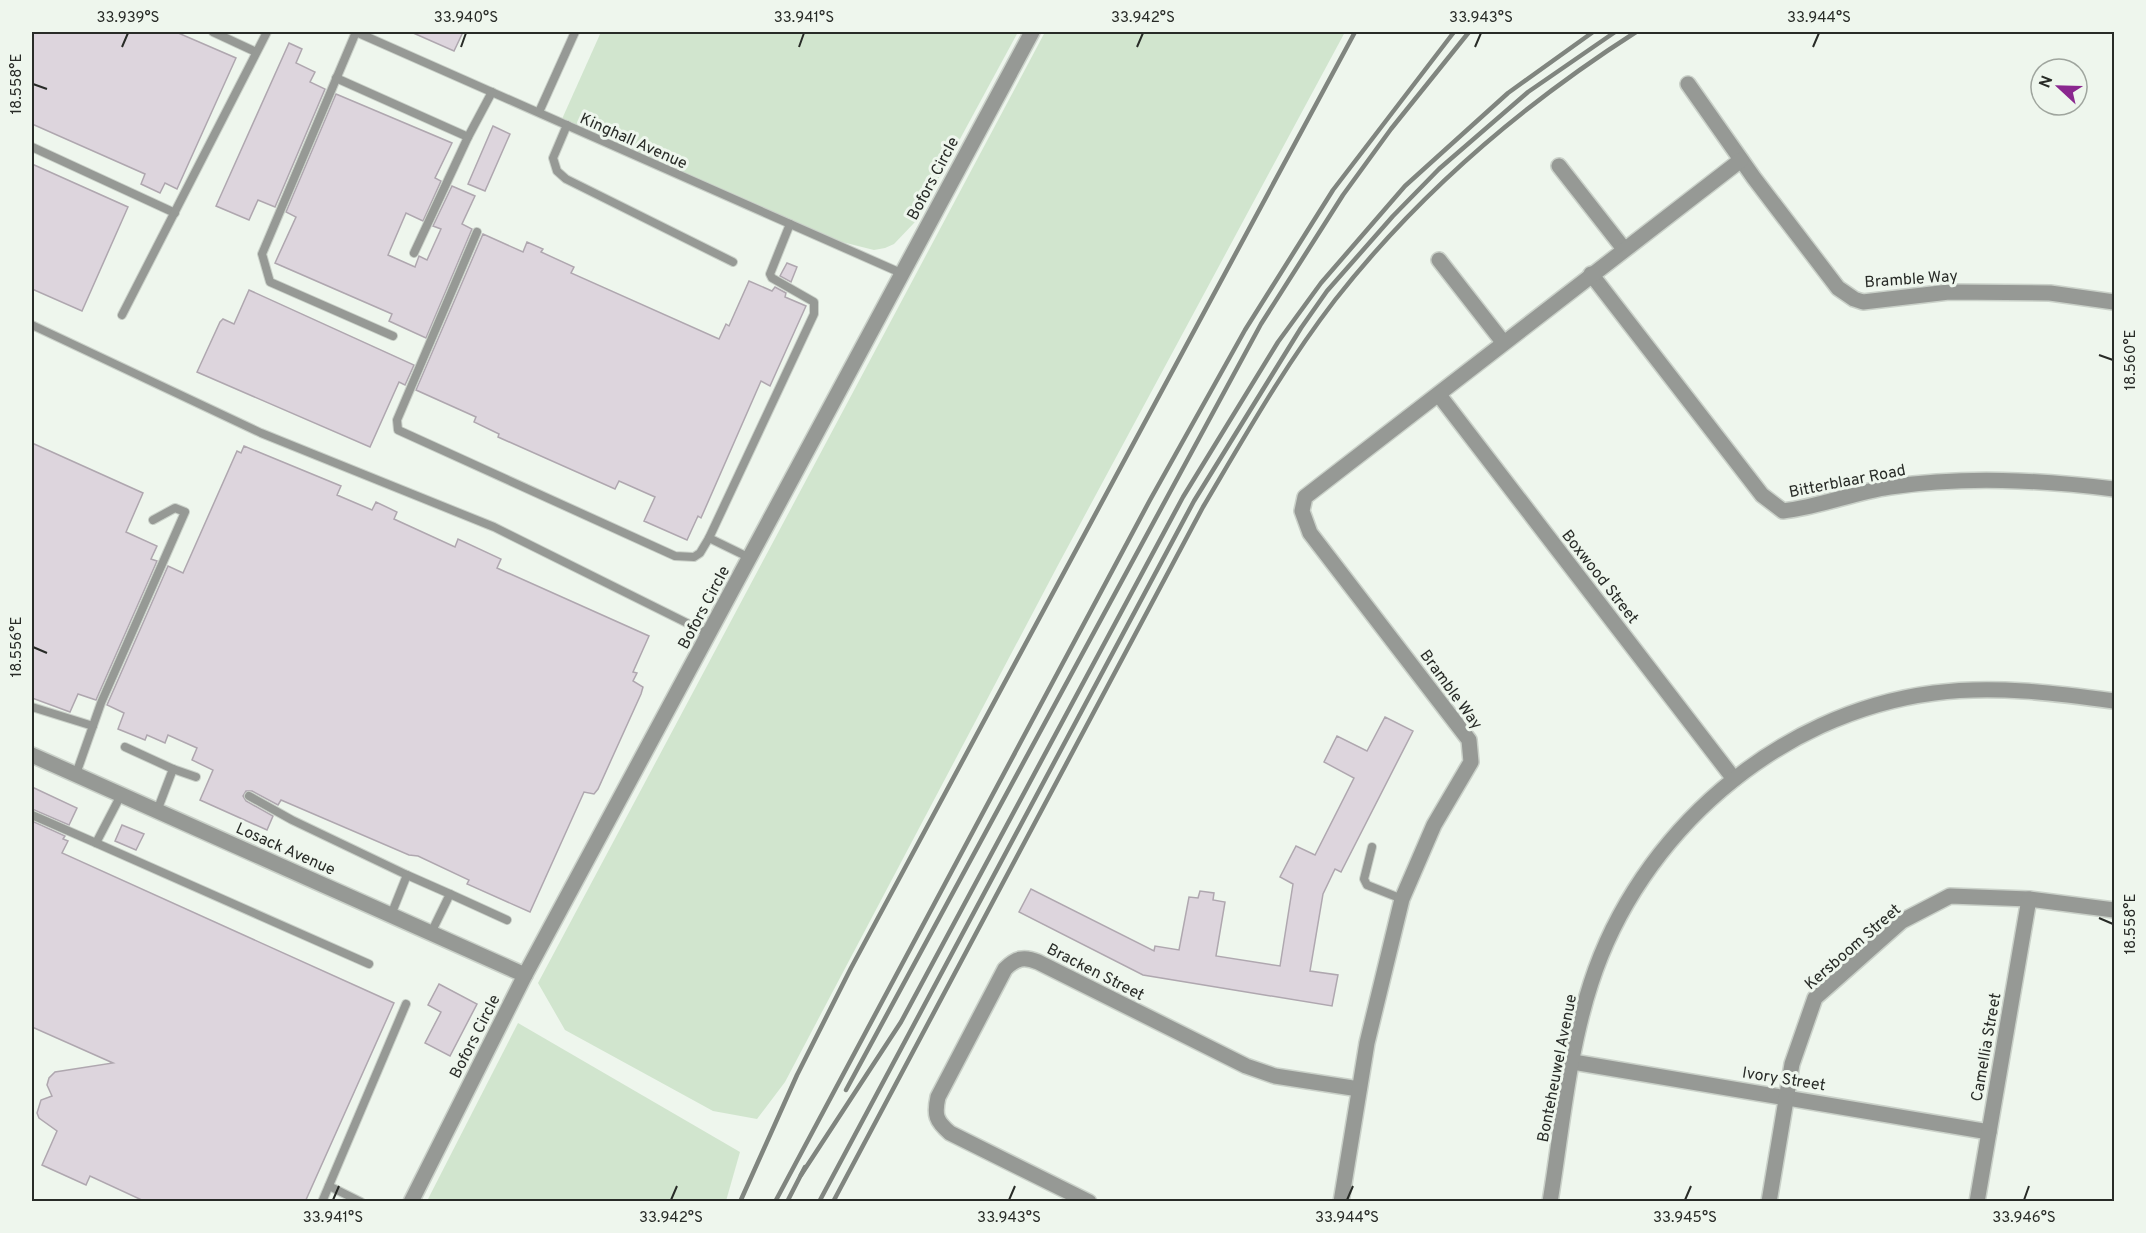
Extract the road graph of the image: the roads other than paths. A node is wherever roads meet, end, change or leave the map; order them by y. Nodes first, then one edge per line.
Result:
1 (213, 32) edge
2 (267, 32) edge
3 (356, 32) edge
4 (575, 32) edge
5 (1032, 32) edge
6 (256, 52) junction
7 (336, 78) junction
8 (1689, 84) dead end
9 (492, 92) junction
10 (539, 112) junction
11 (567, 125) junction
12 (468, 137) junction
13 (32, 147) edge
14 (1741, 160) junction
15 (1559, 166) dead end
16 (175, 213) junction
17 (790, 224) junction
18 (477, 232) dead end
19 (1624, 249) junction
20 (414, 253) dead end
21 (1439, 260) dead end
22 (733, 262) dead end
23 (901, 273) junction
24 (1591, 274) junction
25 (2115, 302) edge
26 (122, 315) dead end
27 (32, 325) edge
28 (393, 336) dead end
29 (1503, 342) junction
30 (1438, 395) junction
31 (2115, 489) edge
32 (153, 520) dead end
33 (709, 538) junction
34 (750, 558) junction
35 (709, 634) junction
36 (2115, 701) edge
37 (32, 707) edge
38 (93, 726) junction
39 (125, 747) dead end
40 (32, 755) edge
41 (173, 769) junction
42 (76, 774) junction
43 (196, 777) dead end
44 (1734, 779) junction
45 (121, 795) junction
46 (249, 795) dead end
47 (157, 811) junction
48 (32, 815) edge
49 (96, 843) junction
50 (1372, 847) dead end
51 (408, 875) junction
52 (450, 894) junction
53 (1402, 899) junction
54 (2029, 899) junction
55 (2115, 910) edge
56 (391, 915) junction
57 (507, 920) dead end
58 (431, 933) junction
59 (369, 964) dead end
60 (525, 975) junction
61 (406, 1004) dead end
62 (1573, 1062) junction
63 (1359, 1089) junction
64 (1786, 1097) junction
65 (1989, 1132) junction
66 (329, 1186) junction
67 (322, 1202) edge
68 (361, 1202) edge
69 (411, 1202) edge
70 (1089, 1202) edge
71 (1341, 1202) edge
72 (1550, 1202) edge
73 (1769, 1202) edge
74 (1977, 1202) edge

1 - 6 lane
2 - 6 lane
3 - 7 lane
3 - 9 lane, Kinghall Avenue
4 - 10 lane
5 - 23 street, Bofors Circle
6 - 16 lane
7 - 12 lane
7 - 28 lane
8 - 14 street, Bramble Way
9 - 10 lane, Kinghall Avenue
9 - 12 lane
10 - 11 lane, Kinghall Avenue
11 - 17 lane, Kinghall Avenue
11 - 22 lane
12 - 20 lane
13 - 16 lane
14 - 19 street, Bramble Way
14 - 25 street, Bramble Way
15 - 19 street
16 - 26 lane
17 - 23 lane, Kinghall Avenue
17 - 33 lane
18 - 33 lane
19 - 24 street, Bramble Way
21 - 29 street
23 - 34 street, Bofors Circle
24 - 29 street, Bramble Way
24 - 31 street, Bitterblaar Road
27 - 35 lane
29 - 30 street, Bramble Way
30 - 44 street, Boxwood Street
30 - 53 street, Bramble Way
32 - 38 lane
33 - 34 lane
34 - 35 street, Bofors Circle
35 - 60 street, Bofors Circle
36 - 44 street, Bonteheuwel Avenue
37 - 38 lane
38 - 42 lane
39 - 41 lane
40 - 42 street, Losack Avenue
41 - 43 lane
41 - 47 lane
42 - 45 street, Losack Avenue
44 - 62 street, Bonteheuwel Avenue
45 - 47 street, Losack Avenue
45 - 49 lane
46 - 51 lane
47 - 56 street, Losack Avenue
48 - 49 lane
49 - 59 lane
50 - 53 lane
51 - 52 lane
51 - 56 lane
52 - 57 lane
52 - 58 lane
53 - 63 street, Bramble Way
54 - 55 street, Kersboom Street
54 - 64 street, Kersboom Street
54 - 65 street, Camellia Street
56 - 58 street, Losack Avenue
58 - 60 street, Losack Avenue
60 - 69 street, Bofors Circle
61 - 66 lane
62 - 64 street, Ivory Street
62 - 72 street, Bonteheuwel Avenue
63 - 70 street, Bracken Street
63 - 71 street, Bramble Way
64 - 65 street, Ivory Street
64 - 73 street, Kersboom Street
65 - 74 street, Camellia Street
66 - 67 lane
66 - 68 lane

